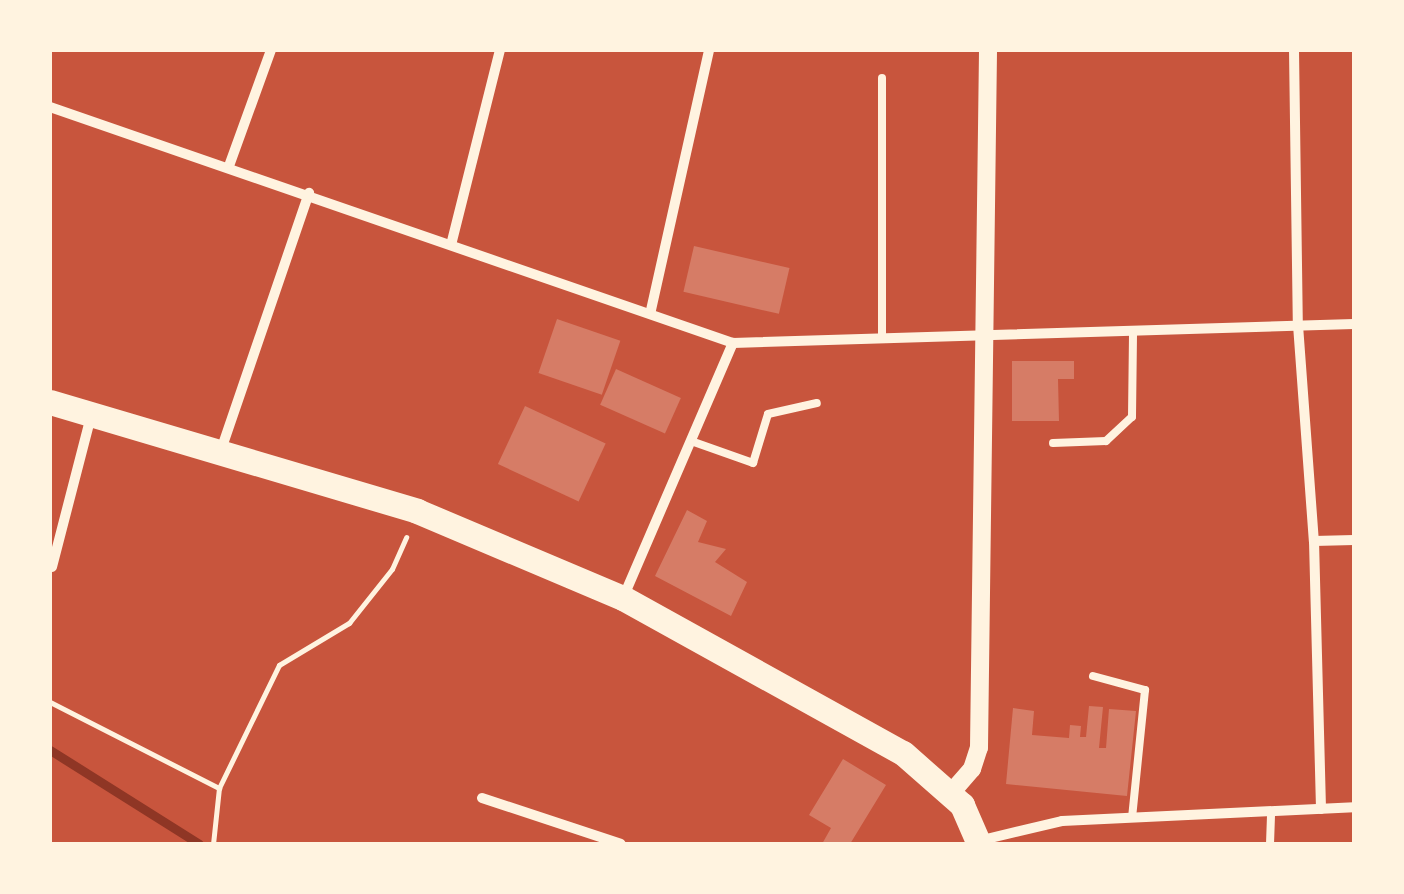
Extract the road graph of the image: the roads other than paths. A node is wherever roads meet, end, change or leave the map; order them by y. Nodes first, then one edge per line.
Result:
1 (272, 50) edge
2 (500, 50) edge
3 (709, 50) edge
4 (988, 50) edge
5 (1294, 50) edge
6 (882, 78) dead end
7 (50, 107) edge
8 (228, 166) junction
9 (309, 193) junction
10 (451, 245) junction
11 (651, 310) junction
12 (1354, 324) edge
13 (1298, 325) junction
14 (1133, 331) junction
15 (984, 334) junction
16 (882, 338) junction
17 (733, 343) junction
18 (50, 402) edge
19 (817, 404) dead end
20 (92, 415) junction
21 (690, 442) junction
22 (1053, 443) dead end
23 (221, 451) junction
24 (1314, 540) junction
25 (1354, 540) edge
26 (52, 567) dead end
27 (622, 598) junction
28 (1093, 676) dead end
29 (951, 793) junction
30 (482, 798) dead end
31 (1354, 807) edge
32 (1321, 808) junction
33 (1271, 811) junction
34 (1132, 817) junction
35 (978, 842) edge
36 (621, 844) edge
37 (1270, 844) edge

1 - 8 street
2 - 10 street
3 - 11 street
4 - 15 street
5 - 13 street
6 - 16 lane
7 - 8 street
8 - 9 street
9 - 10 street
9 - 23 street
10 - 11 street
11 - 17 street
12 - 13 street
13 - 14 street
13 - 24 street
14 - 15 street
14 - 22 lane
15 - 16 street
15 - 29 street
16 - 17 street
17 - 21 street
18 - 20 highway
19 - 21 lane
20 - 23 highway
20 - 26 street
21 - 27 street
23 - 27 highway
24 - 25 street
24 - 32 street
27 - 29 highway
28 - 34 lane
29 - 35 highway
30 - 36 street
31 - 32 street
32 - 33 street
33 - 34 street
33 - 37 lane
34 - 35 street

